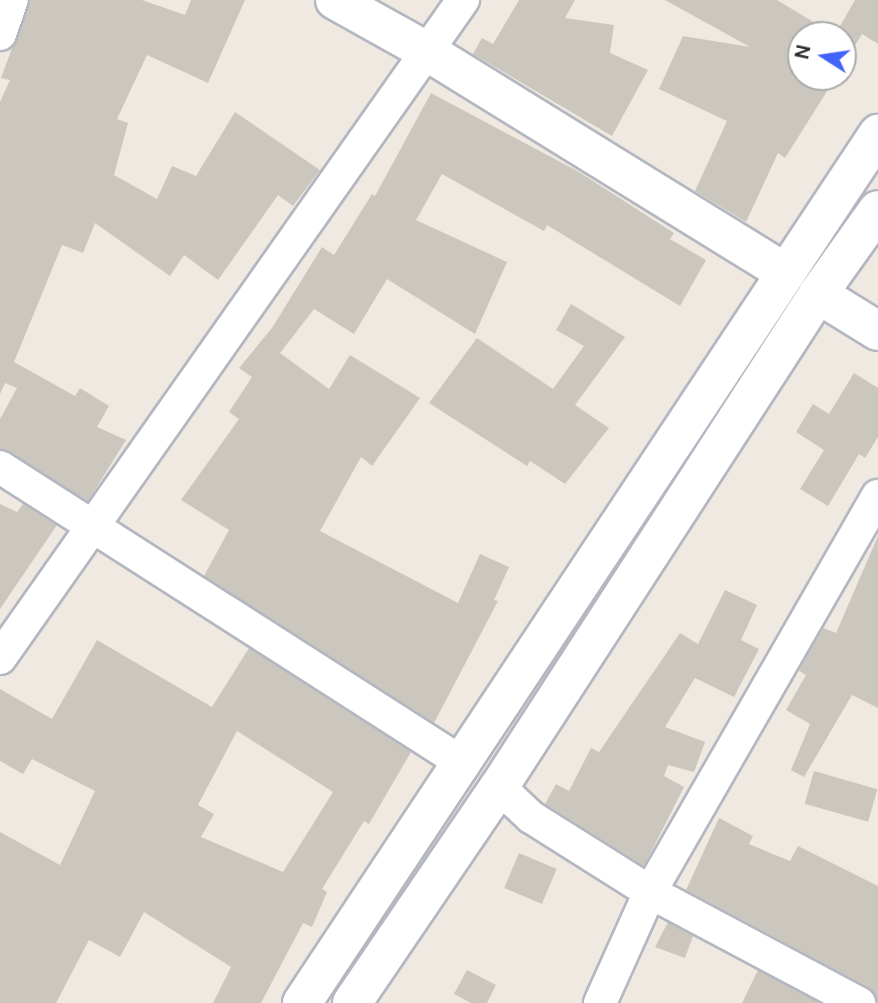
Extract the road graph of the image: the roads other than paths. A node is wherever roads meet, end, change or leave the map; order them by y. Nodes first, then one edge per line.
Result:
1 (12, 0) edge
2 (335, 0) edge
3 (463, 0) edge
4 (0, 34) edge
5 (428, 52) junction
6 (878, 134) edge
7 (878, 210) edge
8 (783, 271) junction
9 (818, 294) junction
10 (878, 331) edge
11 (0, 467) edge
12 (878, 496) edge
13 (95, 523) junction
14 (0, 658) edge
15 (464, 764) junction
16 (499, 787) junction
17 (650, 892) junction
18 (302, 1003) edge
19 (352, 1003) edge
20 (600, 1003) edge
21 (859, 1003) edge

1 - 4 street
2 - 5 main road
3 - 5 street
5 - 8 main road
5 - 13 street
6 - 8 main road
7 - 9 main road
8 - 15 main road
9 - 10 main road
9 - 16 main road
11 - 13 street
12 - 17 street
13 - 14 street
13 - 15 street
15 - 18 main road
16 - 17 street
16 - 19 main road
17 - 20 street
17 - 21 street

